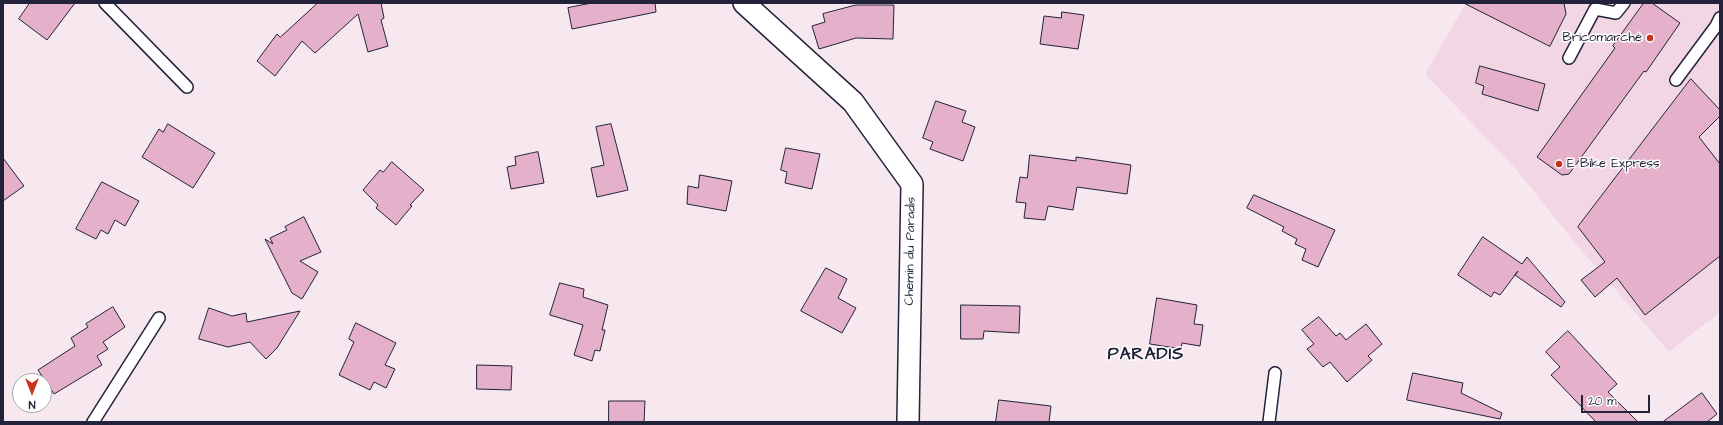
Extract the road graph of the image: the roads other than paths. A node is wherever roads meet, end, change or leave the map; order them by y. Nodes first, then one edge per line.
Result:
1 (105, 3) edge
2 (744, 3) edge
3 (1624, 3) edge
4 (1720, 18) edge
5 (1569, 58) dead end
6 (1676, 80) dead end
7 (187, 87) dead end
8 (160, 318) dead end
9 (1275, 373) dead end
10 (93, 422) edge
11 (908, 422) edge
12 (1269, 422) edge

1 - 7 lane
2 - 11 street, Chemin du Paradis
3 - 5 lane
4 - 6 lane
8 - 10 lane
9 - 12 lane

